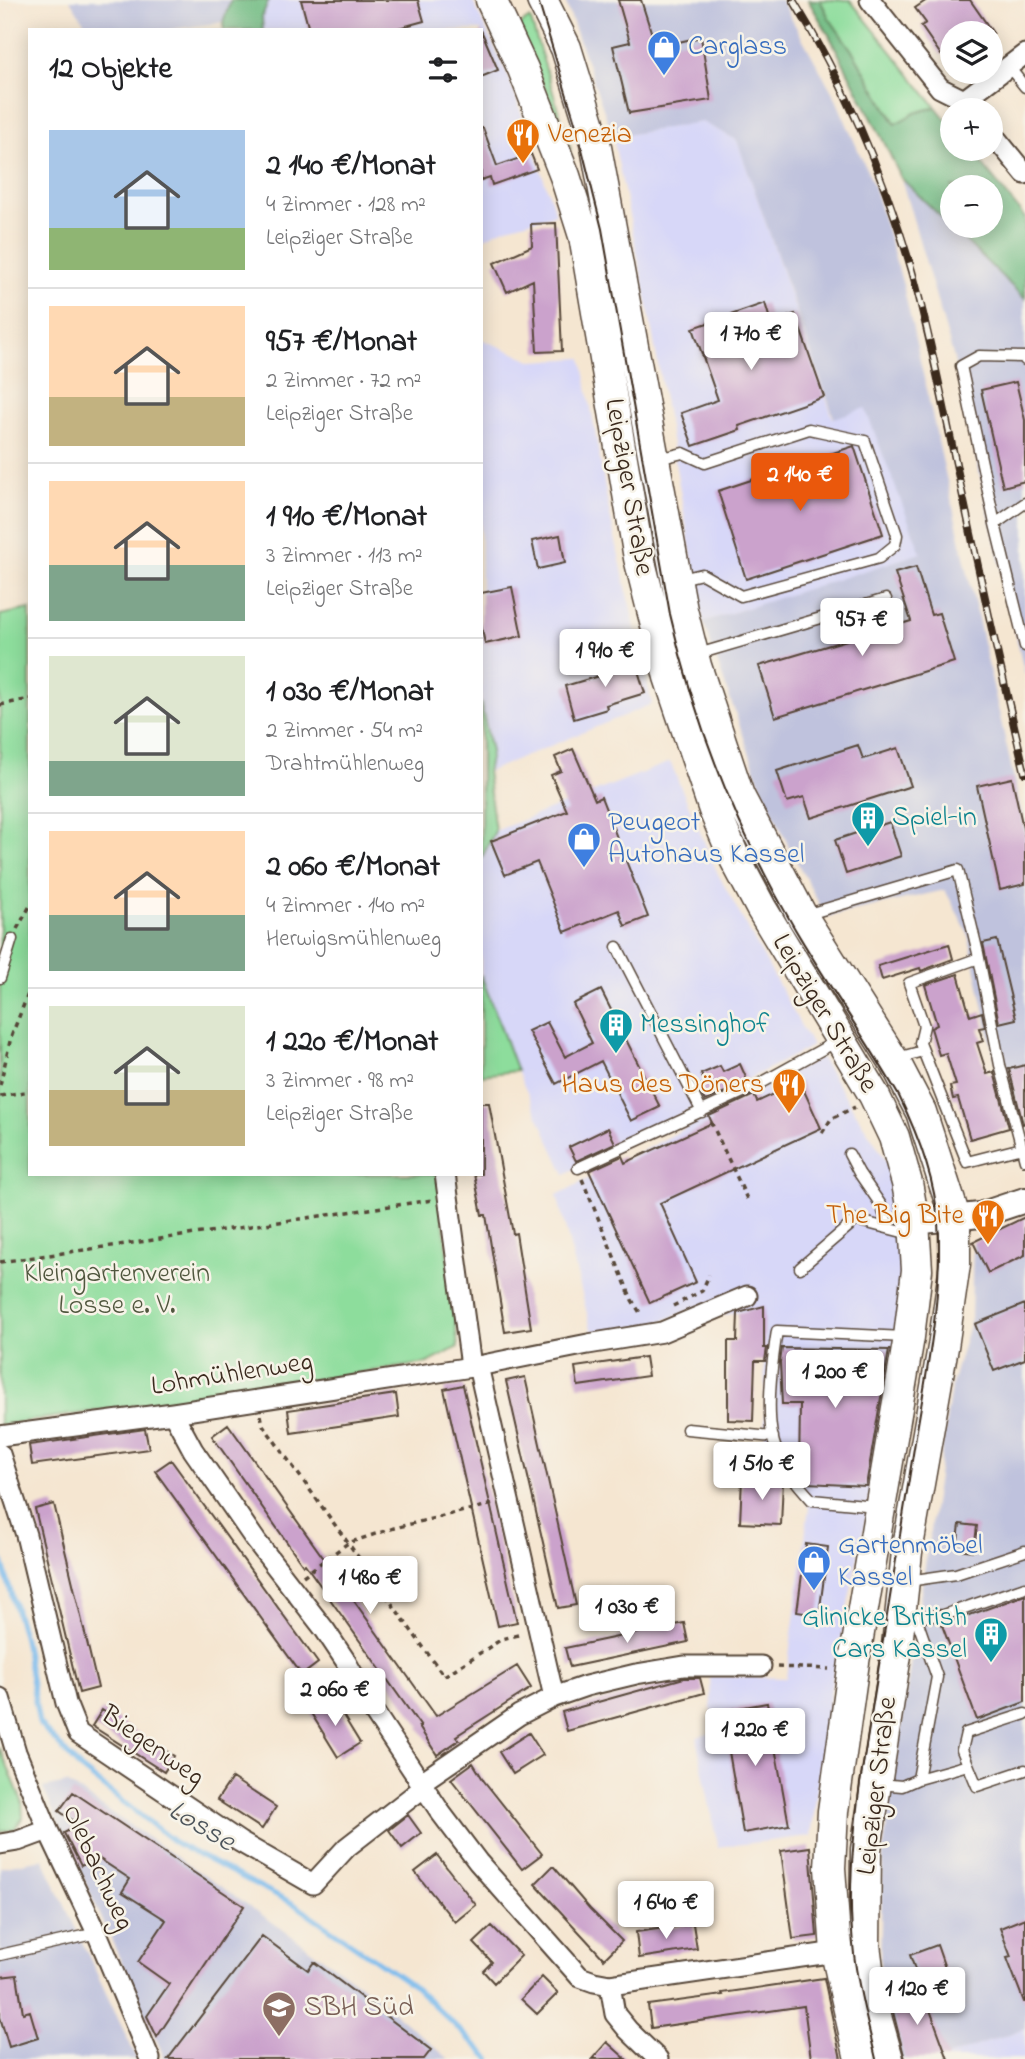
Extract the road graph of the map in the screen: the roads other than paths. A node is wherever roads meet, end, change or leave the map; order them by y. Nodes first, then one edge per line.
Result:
1 (491, 0) edge
2 (870, 0) edge
3 (548, 3) edge
4 (506, 30) junction
5 (1025, 54) edge
6 (1009, 66) junction
7 (1025, 87) edge
8 (957, 98) edge
9 (976, 98) edge
10 (1003, 147) edge
11 (1025, 174) edge
12 (1025, 360) edge
13 (654, 460) junction
14 (1025, 503) edge
15 (995, 524) junction
16 (676, 580) junction
17 (886, 599) dead end
18 (1025, 646) edge
19 (694, 655) junction
20 (802, 916) junction
21 (12, 939) road end
22 (617, 947) dead end
23 (979, 958) junction
24 (0, 978) edge
25 (840, 1040) junction
26 (923, 1051) junction
27 (892, 1060) junction
28 (704, 1111) junction
29 (1022, 1148) junction
30 (849, 1154) dead end
31 (1025, 1160) edge
32 (579, 1168) road end
33 (445, 1176) edge
34 (1025, 1200) edge
35 (956, 1217) junction
36 (906, 1228) junction
37 (800, 1268) dead end
38 (747, 1296) dead end
39 (909, 1337) junction
40 (475, 1366) junction
41 (173, 1413) junction
42 (687, 1429) dead end
43 (0, 1436) edge
44 (773, 1437) junction
45 (0, 1454) edge
46 (880, 1506) junction
47 (1025, 1551) edge
48 (904, 1582) junction
49 (1025, 1587) edge
50 (908, 1615) junction
51 (761, 1666) road end
52 (554, 1697) junction
53 (0, 1698) edge
54 (1025, 1714) edge
55 (968, 1765) junction
56 (1025, 1770) edge
57 (918, 1779) junction
58 (876, 1783) junction
59 (422, 1785) junction
60 (48, 1830) junction
61 (0, 1844) edge
62 (97, 1933) junction
63 (836, 1952) junction
64 (0, 1955) edge
65 (610, 1985) junction
66 (150, 2059) edge
67 (658, 2059) edge
68 (860, 2059) edge
69 (888, 2059) edge

1 - 4 main road, Leipziger Straße
2 - 8 street
3 - 4 main road
3 - 13 main road, Leipziger Straße
4 - 25 main road, Leipziger Straße
5 - 6 street
6 - 7 lane
6 - 9 street
10 - 11 street
12 - 15 lane
13 - 16 main road, Leipziger Straße
13 - 16 lane
14 - 15 lane
15 - 18 lane
16 - 19 main road, Leipziger Straße
17 - 19 lane
19 - 20 main road, Leipziger Straße
20 - 23 lane
20 - 27 main road, Leipziger Straße
21 - 24 lane
22 - 28 lane
23 - 26 lane
23 - 29 lane
25 - 28 lane
25 - 36 main road, Leipziger Straße
26 - 27 lane
26 - 29 lane
27 - 35 main road, Leipziger Straße
28 - 32 lane
29 - 31 lane
30 - 36 lane
33 - 40 street
34 - 35 street
35 - 36 street
35 - 48 main road, Leipziger Straße
36 - 37 lane
36 - 39 main road, Leipziger Straße
38 - 40 street, Lohmühlenweg
39 - 44 lane
39 - 46 main road, Leipziger Straße
40 - 41 street, Lohmühlenweg
40 - 52 street
41 - 43 street, Lohmühlenweg
41 - 59 street
42 - 44 lane
44 - 46 lane
45 - 59 street, Biegenweg
46 - 63 main road, Leipziger Straße
47 - 48 lane
48 - 50 main road, Leipziger Straße
49 - 50 lane
50 - 57 lane
50 - 58 main road, Leipziger Straße
51 - 52 street
52 - 59 street
53 - 60 street, Olebachweg
54 - 55 lane
55 - 56 lane
55 - 57 lane
57 - 58 lane
58 - 69 main road, Leipziger Straße
59 - 65 street
60 - 61 street
60 - 62 street, Olebachweg
62 - 64 lane
62 - 66 street, Olebachweg
63 - 65 street
63 - 68 main road, Leipziger Straße
65 - 67 street

